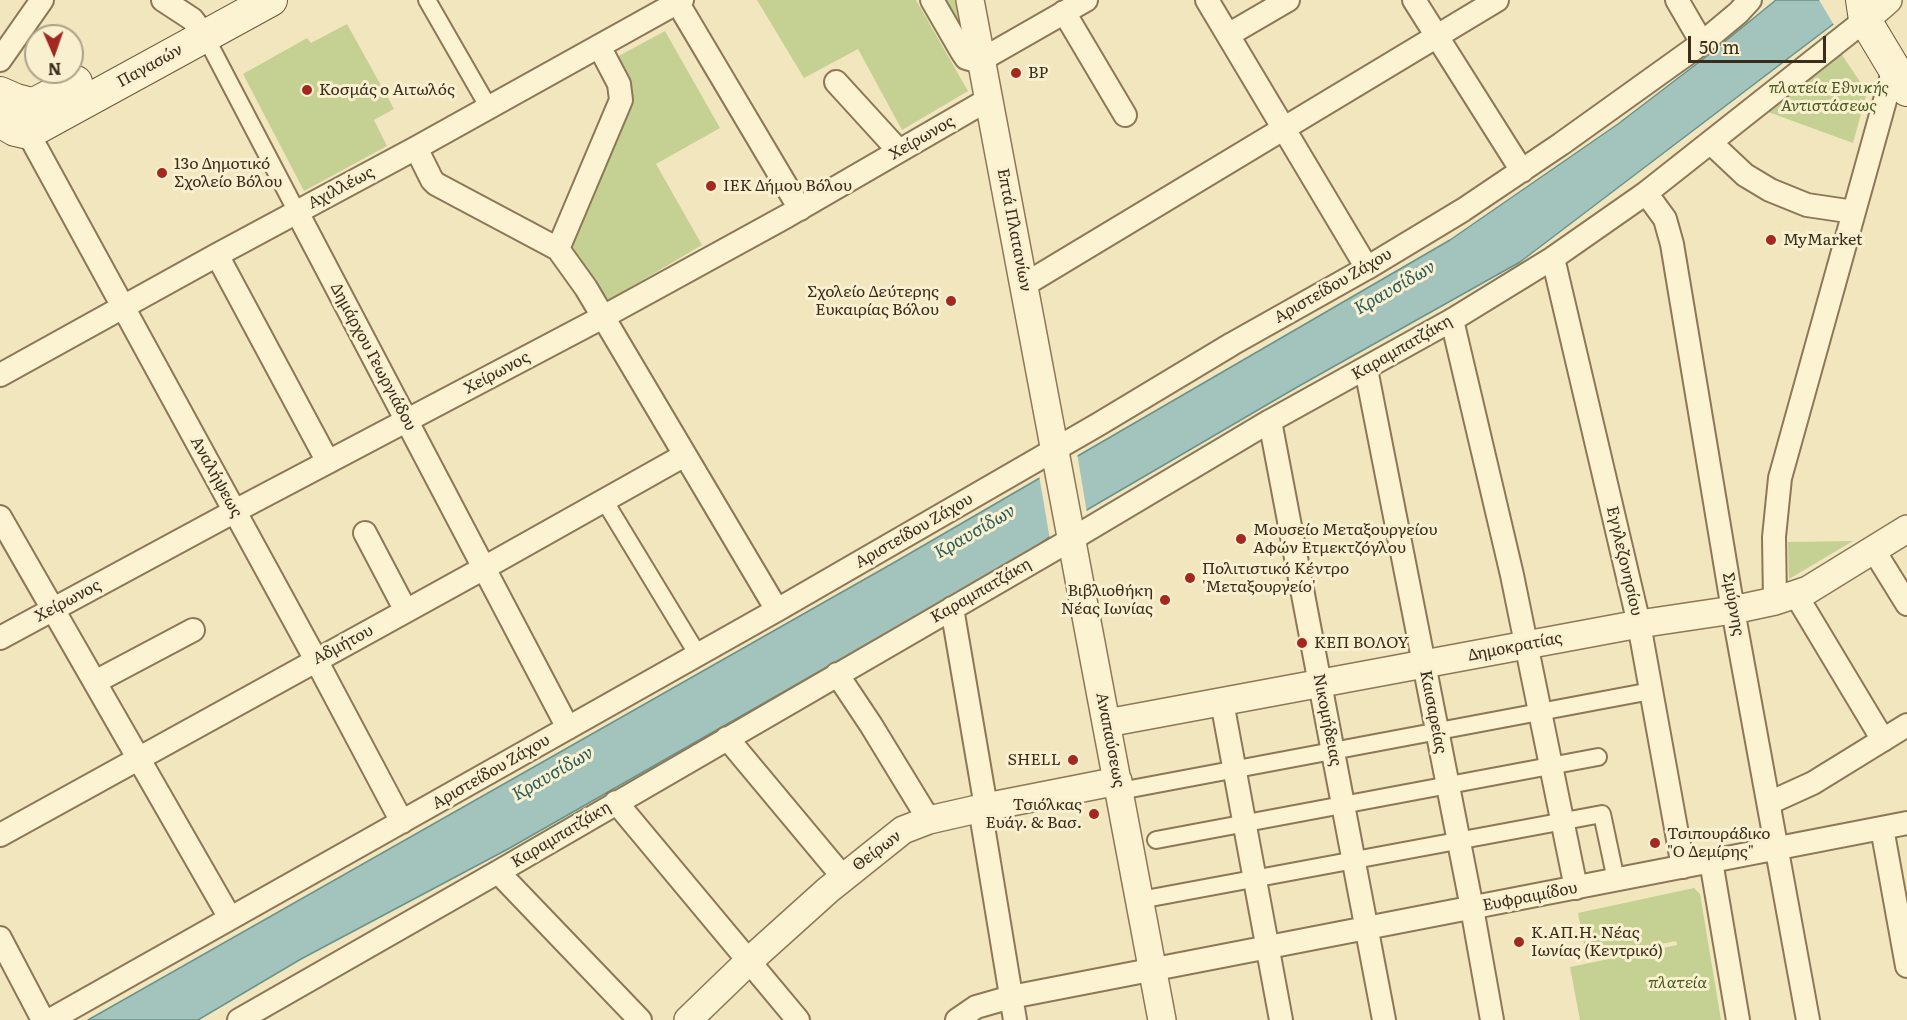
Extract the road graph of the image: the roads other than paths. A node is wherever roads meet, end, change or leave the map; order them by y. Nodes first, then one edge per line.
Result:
1 (42, 0) edge
2 (163, 0) edge
3 (227, 0) edge
4 (271, 0) edge
5 (427, 0) edge
6 (932, 0) edge
7 (970, 0) edge
8 (1086, 0) edge
9 (1207, 0) edge
10 (1288, 0) edge
11 (1414, 0) edge
12 (1497, 0) edge
13 (1677, 0) edge
14 (1750, 0) edge
15 (679, 1) edge
16 (1861, 6) edge
17 (1064, 12) junction
18 (198, 28) junction
19 (1228, 35) junction
20 (1436, 36) junction
21 (1702, 42) junction
22 (599, 46) junction
23 (0, 60) edge
24 (981, 60) junction
25 (1900, 79) edge
26 (836, 82) dead end
27 (989, 99) junction
28 (3, 104) edge
29 (489, 108) junction
30 (1125, 115) dead end
31 (1285, 127) junction
32 (28, 133) junction
33 (1711, 143) junction
34 (416, 148) junction
35 (899, 151) junction
36 (1522, 171) junction
37 (1646, 193) junction
38 (800, 209) junction
39 (297, 212) junction
40 (1854, 212) junction
41 (558, 249) junction
42 (217, 255) junction
43 (1553, 258) junction
44 (1367, 268) junction
45 (1024, 285) junction
46 (122, 308) junction
47 (603, 317) junction
48 (1452, 320) junction
49 (1366, 369) junction
50 (0, 375) edge
51 (407, 421) junction
52 (1270, 421) junction
53 (685, 455) junction
54 (1056, 455) junction
55 (328, 462) junction
56 (604, 500) junction
57 (235, 511) junction
58 (0, 517) edge
59 (1907, 529) edge
60 (365, 533) dead end
61 (1071, 535) junction
62 (1874, 549) junction
63 (484, 568) junction
64 (1786, 598) junction
65 (1907, 604) edge
66 (952, 608) junction
67 (54, 609) junction
68 (777, 610) junction
69 (1733, 610) junction
70 (406, 611) junction
71 (1639, 624) junction
72 (194, 630) dead end
73 (0, 638) edge
74 (1527, 645) junction
75 (698, 654) junction
76 (316, 660) junction
77 (1423, 664) junction
78 (837, 674) junction
79 (95, 682) junction
80 (1320, 683) junction
81 (1651, 691) junction
82 (1222, 702) junction
83 (1541, 711) junction
84 (1107, 723) junction
85 (1907, 725) edge
86 (568, 728) junction
87 (1437, 731) junction
88 (727, 738) junction
89 (1883, 740) junction
90 (1333, 751) junction
91 (139, 758) junction
92 (1598, 758) dead end
93 (1552, 766) junction
94 (1234, 769) junction
95 (1119, 786) junction
96 (1448, 786) junction
97 (616, 802) junction
98 (1769, 803) junction
99 (1344, 805) junction
100 (983, 807) junction
101 (929, 820) junction
102 (1563, 821) junction
103 (402, 822) junction
104 (1907, 823) edge
105 (1244, 824) junction
106 (1882, 828) junction
107 (0, 835) edge
108 (1156, 840) dead end
109 (1459, 841) junction
110 (1776, 848) junction
111 (1354, 860) junction
112 (1712, 861) junction
113 (1683, 867) junction
114 (498, 872) junction
115 (843, 877) junction
116 (1254, 879) junction
117 (1616, 880) junction
118 (1576, 888) junction
119 (1140, 900) junction
120 (1472, 908) junction
121 (230, 918) junction
122 (1368, 928) junction
123 (0, 938) edge
124 (1267, 948) junction
125 (748, 962) junction
126 (1907, 966) edge
127 (1153, 970) junction
128 (1011, 997) junction
129 (43, 1020) edge
130 (50, 1020) edge
131 (240, 1020) edge
132 (640, 1020) edge
133 (688, 1020) edge
134 (798, 1020) edge
135 (957, 1020) edge
136 (1015, 1020) edge
137 (1162, 1020) edge
138 (1281, 1020) edge
139 (1384, 1020) edge
140 (1492, 1020) edge
141 (1738, 1020) edge
142 (1808, 1020) edge

1 - 23 street
2 - 18 street, Δημάρχου Γεωργιάδου
3 - 18 main road, Παγασών
4 - 18 main road, Παγασών
5 - 29 street
6 - 24 street
7 - 24 street, Επτά Πλατανίων
8 - 17 street
9 - 19 street
10 - 19 street
11 - 20 street
12 - 20 street
13 - 21 street
14 - 21 street, Αριστείδου Ζάχου
15 - 22 street, Αχιλλέως
15 - 38 street
16 - 25 main road
16 - 33 street, Καραμπατζάκη
17 - 24 street
17 - 30 street
18 - 28 main road, Παγασών
18 - 32 main road, Παγασών
18 - 39 street, Δημάρχου Γεωργιάδου
19 - 31 street
20 - 31 street
20 - 36 street
21 - 36 street, Αριστείδου Ζάχου
22 - 29 street, Αχιλλέως
22 - 41 street
24 - 27 street, Επτά Πλατανίων
25 - 40 street
26 - 35 street
27 - 35 street, Χείρωνος
27 - 45 street, Επτά Πλατανίων
28 - 32 main road
29 - 34 street, Αχιλλέως
31 - 44 street
31 - 45 street
32 - 46 street, Αναλήψεως
33 - 37 street, Καραμπατζάκη
33 - 40 street
34 - 39 street, Αχιλλέως
34 - 41 street
35 - 38 street, Χείρωνος
36 - 44 street, Αριστείδου Ζάχου
37 - 43 street, Καραμπατζάκη
37 - 69 street, Σμύρνης
38 - 47 street, Χείρωνος
39 - 42 street, Αχιλλέως
39 - 51 street, Δημάρχου Γεωργιάδου
40 - 64 street
41 - 47 street
42 - 46 street, Αχιλλέως
42 - 55 street
43 - 48 street, Καραμπατζάκη
43 - 71 street, Εγγλεζονησίου
44 - 54 street, Αριστείδου Ζάχου
45 - 54 street, Επτά Πλατανίων
46 - 50 street, Αχιλλέως
46 - 57 street, Αναλήψεως
47 - 51 street, Χείρωνος
47 - 53 street
48 - 49 street, Καραμπατζάκη
48 - 74 street
49 - 52 street, Καραμπατζάκη
49 - 77 street, Καισαρείας
51 - 55 street, Χείρωνος
51 - 63 street, Δημάρχου Γεωργιάδου
52 - 61 street, Καραμπατζάκη
52 - 80 street, Νικομήδειας
53 - 56 street, Αδμήτου
53 - 68 street
54 - 61 street, Αναπαύσεως
54 - 68 street, Αριστείδου Ζάχου
55 - 57 street, Χείρωνος
56 - 63 street, Αδμήτου
56 - 75 street
57 - 67 street, Χείρωνος
57 - 76 street, Αναλήψεως
58 - 67 street
59 - 62 street, Δημοκρατίας
60 - 70 street
61 - 66 street, Καραμπατζάκη
61 - 84 street, Αναπαύσεως
62 - 64 street, Δημοκρατίας
62 - 65 street
63 - 70 street, Αδμήτου
63 - 86 street, Δημάρχου Γεωργιάδου
64 - 69 street, Δημοκρατίας
64 - 89 street
66 - 78 street, Καραμπατζάκη
66 - 100 street
67 - 73 street, Χείρωνος
67 - 79 street
68 - 75 street, Αριστείδου Ζάχου
69 - 71 street, Δημοκρατίας
69 - 98 street, Σμύρνης
70 - 76 street, Αδμήτου
71 - 74 street, Δημοκρατίας
71 - 81 street, Εγγλεζονησίου
72 - 79 street
74 - 77 street, Δημοκρατίας
74 - 83 street
75 - 86 street, Αριστείδου Ζάχου
76 - 91 street, Αδμήτου
76 - 103 street, Αναλήψεως
77 - 80 street, Δημοκρατίας
77 - 87 street, Καισαρείας
78 - 88 street, Καραμπατζάκη
78 - 101 street
79 - 91 street
80 - 82 street, Δημοκρατίας
80 - 90 street, Νικομήδειας
81 - 83 street
81 - 113 street, Εγγλεζονησίου
82 - 84 street, Δημοκρατίας
82 - 94 street
83 - 87 street
83 - 93 street
84 - 95 street, Αναπαύσεως
85 - 89 street
86 - 103 street, Αριστείδου Ζάχου
87 - 90 street
87 - 96 street, Καισαρείας
88 - 97 street, Καραμπατζάκη
88 - 115 street
89 - 98 street
90 - 94 street
90 - 99 street, Νικομήδειας
91 - 107 street, Αδμήτου
91 - 121 street
92 - 93 street
93 - 96 street
93 - 102 street
94 - 95 street
94 - 105 street
95 - 100 street, Θείρων
95 - 119 street, Αναπαύσεως
96 - 99 street
96 - 109 street, Καισαρείας
97 - 114 street, Καραμπατζάκη
97 - 125 street
98 - 110 street, Σμύρνης
99 - 105 street
99 - 111 street, Νικομήδειας
100 - 101 street, Θείρων
100 - 128 street
101 - 115 street, Θείρων
102 - 109 street
102 - 117 street
102 - 118 street
103 - 121 street, Αριστείδου Ζάχου
104 - 106 street, Ευφραιμίδου
105 - 108 street
105 - 116 street
106 - 110 street, Ευφραιμίδου
106 - 126 street
109 - 111 street
109 - 120 street, Καισαρείας
110 - 112 street, Ευφραιμίδου
110 - 142 street, Σμύρνης
111 - 116 street
111 - 122 street, Νικομήδειας
112 - 113 street, Ευφραιμίδου
112 - 141 street
113 - 117 street, Ευφραιμίδου
114 - 131 street, Καραμπατζάκη
114 - 132 street
115 - 125 street, Θείρων
116 - 119 street
116 - 124 street
117 - 118 street, Ευφραιμίδου
118 - 120 street, Ευφραιμίδου
119 - 127 street, Αναπαύσεως
120 - 122 street, Ευφραιμίδου
120 - 140 street, Καισαρείας
121 - 130 street, Αριστείδου Ζάχου
122 - 124 street, Ευφραιμίδου
122 - 139 street, Νικομήδειας
123 - 129 street
124 - 127 street, Ευφραιμίδου
124 - 138 street
125 - 133 street, Θείρων
125 - 134 street
127 - 128 street, Ευφραιμίδου
127 - 137 street, Αναπαύσεως
128 - 135 street, Ευφραιμίδου
128 - 136 street

